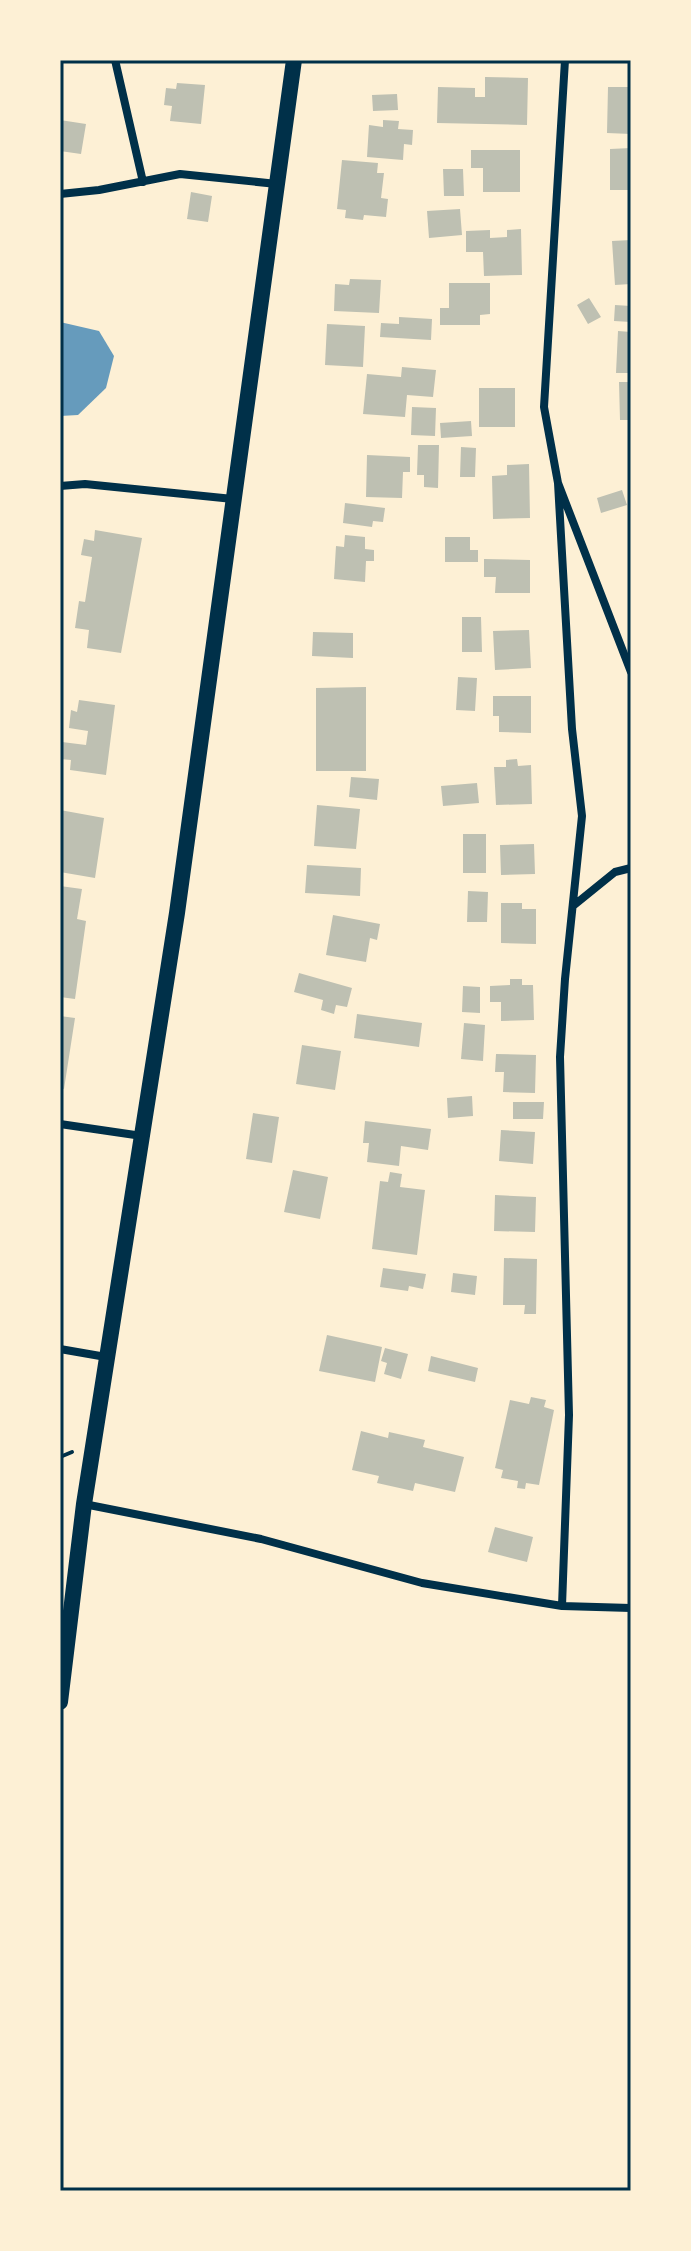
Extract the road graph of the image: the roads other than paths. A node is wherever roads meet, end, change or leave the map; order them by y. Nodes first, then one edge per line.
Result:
1 (115, 60) edge
2 (294, 60) edge
3 (565, 60) edge
4 (143, 182) junction
5 (277, 184) junction
6 (60, 194) edge
7 (558, 483) junction
8 (60, 486) edge
9 (233, 499) junction
10 (631, 672) edge
11 (631, 868) edge
12 (573, 906) junction
13 (60, 1124) edge
14 (143, 1136) junction
15 (60, 1349) edge
16 (107, 1357) junction
17 (84, 1504) junction
18 (562, 1606) junction
19 (631, 1608) edge
20 (60, 1702) edge

1 - 4 street
2 - 5 main road
3 - 7 street
4 - 5 street
4 - 6 street
5 - 9 main road
7 - 10 street
7 - 12 street
8 - 9 street
9 - 14 main road
11 - 12 street
12 - 18 street
13 - 14 street
14 - 16 main road
15 - 16 street
16 - 17 main road
17 - 18 street
17 - 20 main road
18 - 19 street

